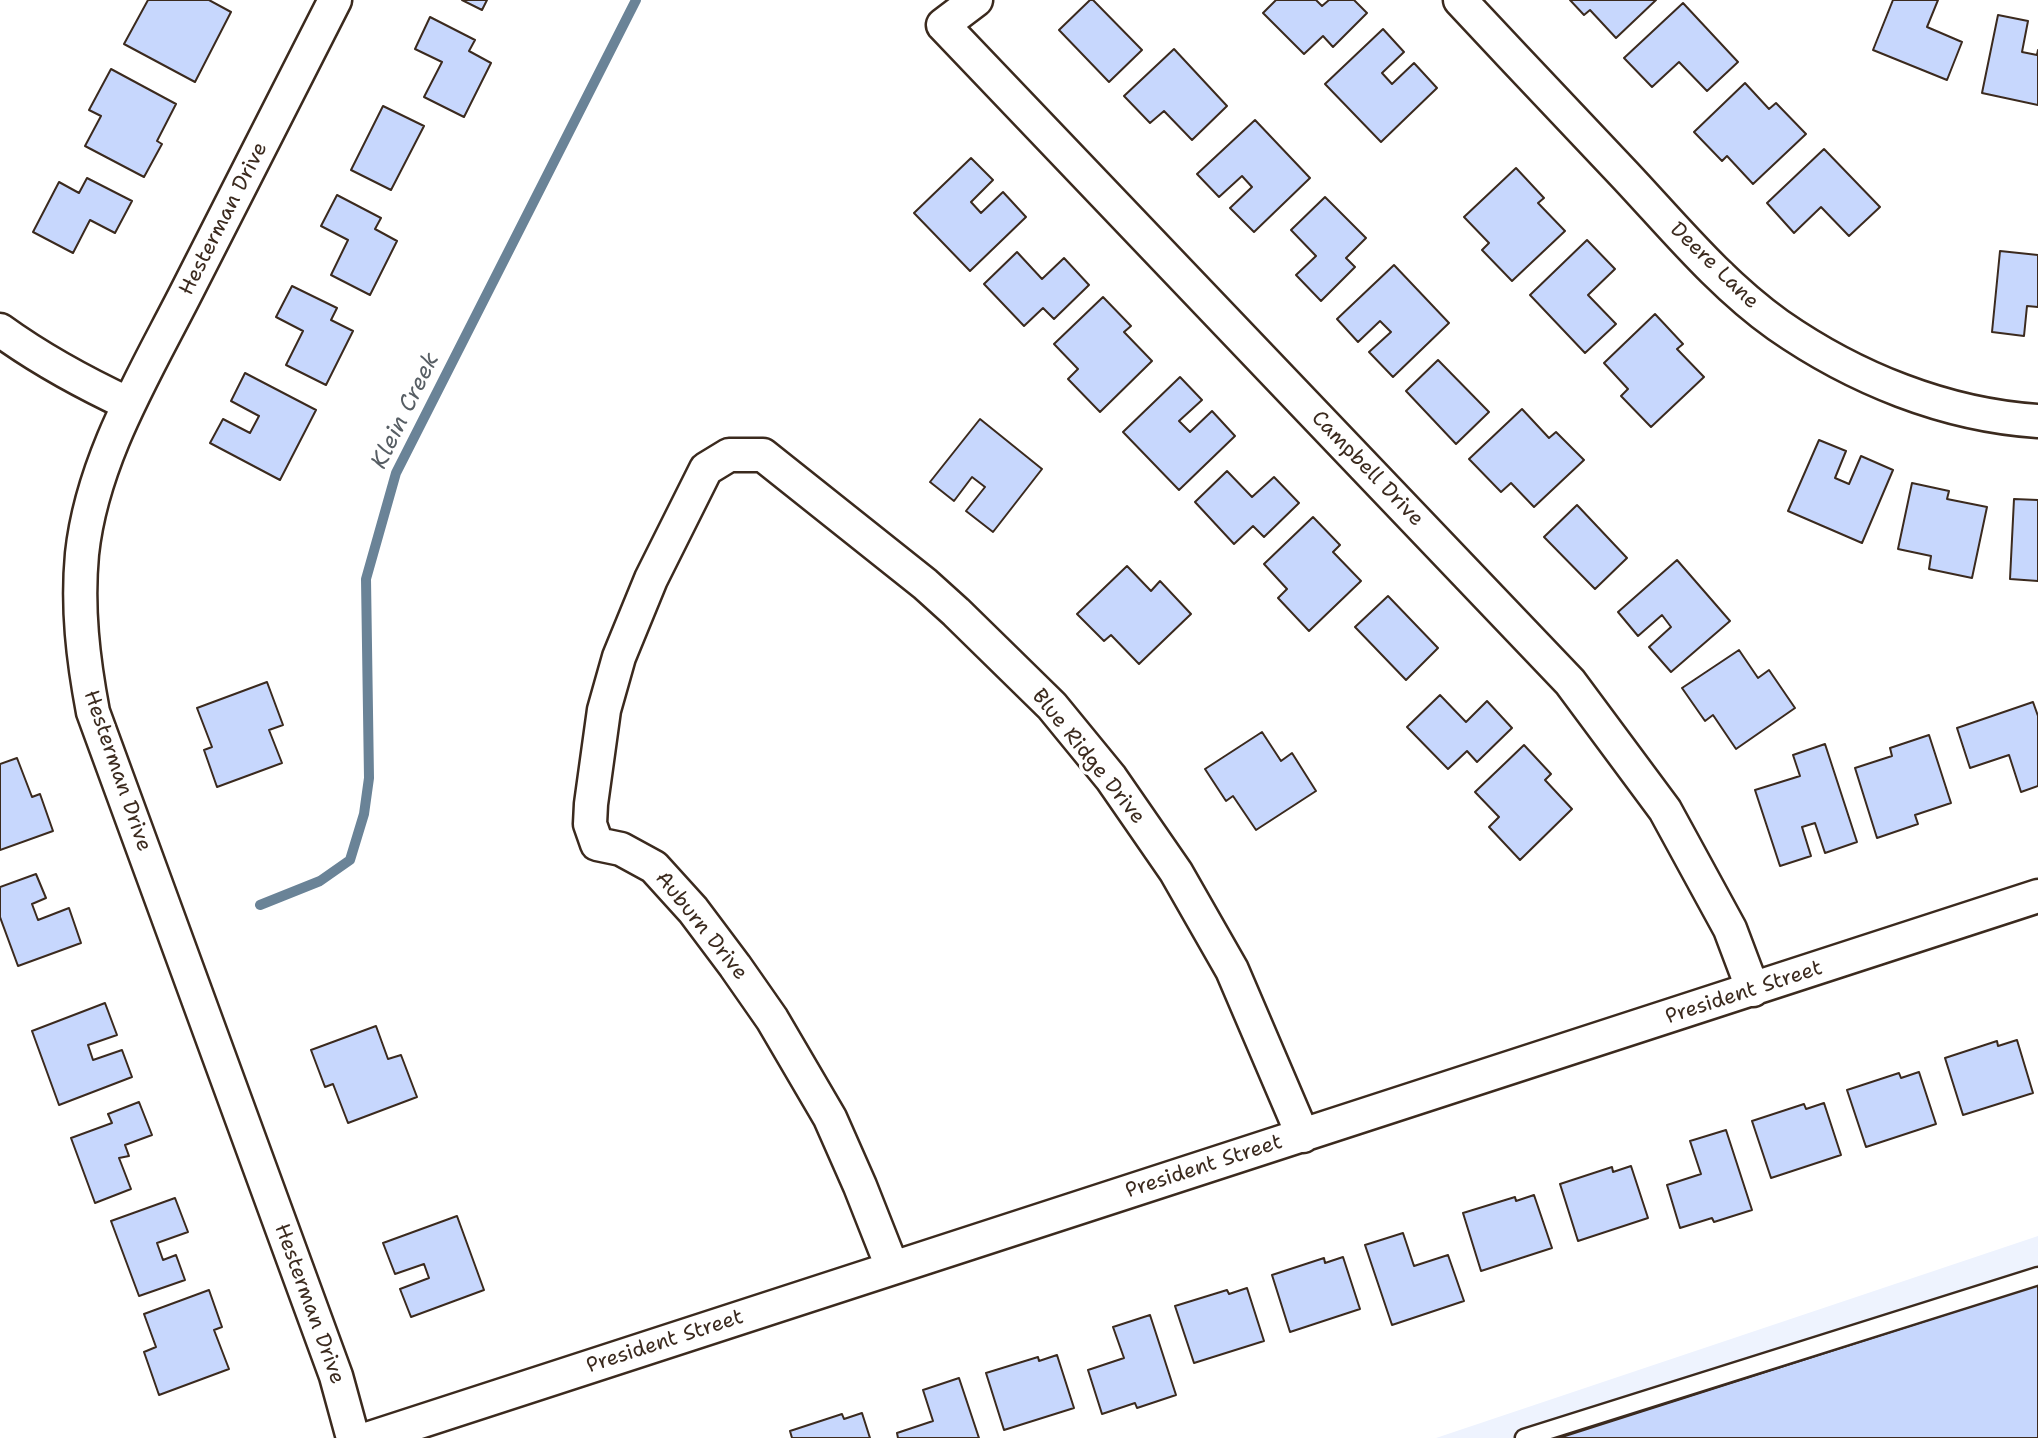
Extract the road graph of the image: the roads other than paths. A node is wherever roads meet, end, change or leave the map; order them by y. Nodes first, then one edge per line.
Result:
1 (335, 0) edge
2 (976, 0) edge
3 (1460, 0) edge
4 (0, 330) edge
5 (129, 404) junction
6 (2038, 421) edge
7 (729, 455) joint
8 (2038, 896) edge
9 (1752, 990) junction
10 (1303, 1136) junction
11 (892, 1268) junction
12 (2038, 1276) edge
13 (353, 1438) edge
14 (370, 1438) edge
15 (1524, 1438) edge

1 - 5 street, Hesterman Drive
2 - 9 street, Campbell Drive
3 - 6 street, Deere Lane
4 - 5 street
5 - 13 street, Hesterman Drive
7 - 10 street, Blue Ridge Drive
7 - 11 street, Auburn Drive
8 - 9 street, President Street
9 - 10 street, President Street
10 - 11 street, President Street
11 - 14 street, President Street
12 - 15 lane

